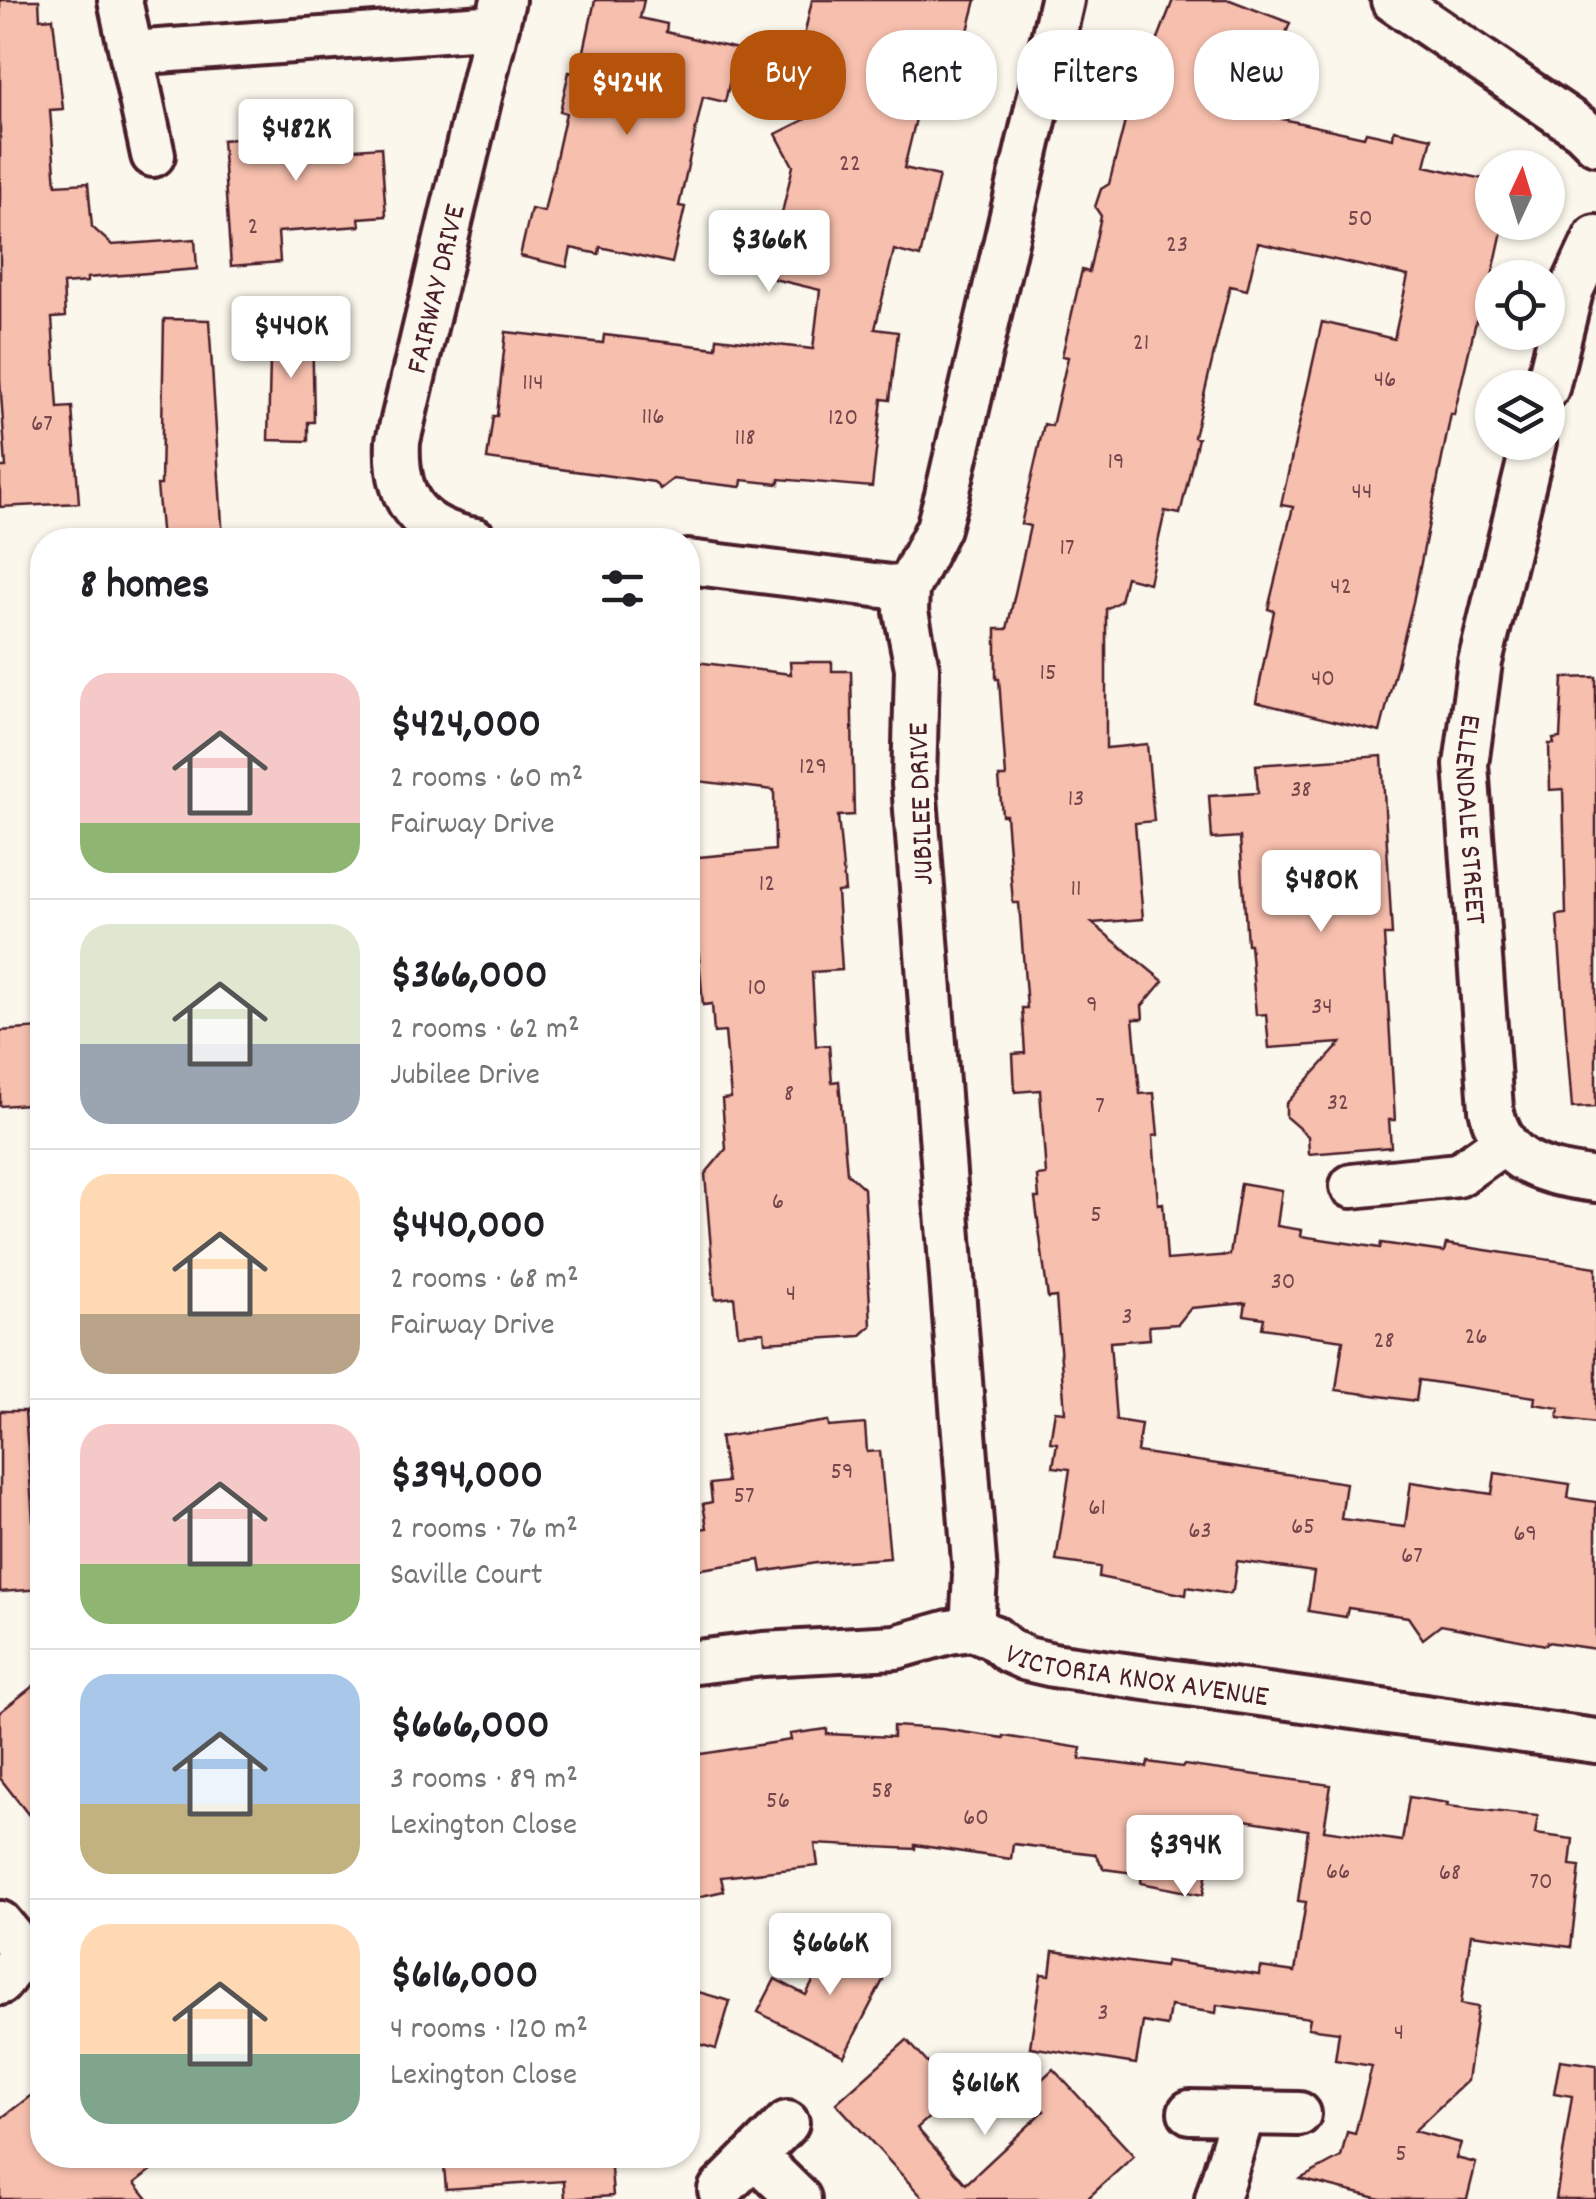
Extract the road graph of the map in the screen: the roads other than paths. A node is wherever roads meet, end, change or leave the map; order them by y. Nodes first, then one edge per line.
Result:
1 (120, 0) edge
2 (1062, 0) edge
3 (1393, 0) edge
4 (500, 13) edge
5 (132, 53) junction
6 (1596, 143) edge
7 (152, 155) dead end
8 (1596, 237) edge
9 (1551, 370) edge
10 (1530, 460) edge
11 (406, 527) edge
12 (700, 563) edge
13 (906, 589) junction
14 (1503, 1143) junction
15 (1596, 1180) edge
16 (1352, 1186) dead end
17 (972, 1629) junction
18 (700, 1662) edge
19 (1596, 1741) edge
20 (1190, 2112) dead end
21 (1243, 2114) junction
22 (1299, 2114) dead end
23 (787, 2124) dead end
24 (756, 2156) junction
25 (720, 2190) dead end
26 (799, 2199) edge
27 (1217, 2199) edge

1 - 5 street
2 - 13 street
3 - 6 street
4 - 5 street
4 - 11 street, FAIRWAY DRIVE
5 - 7 street
8 - 9 street
10 - 14 street, ELLENDALE STREET
12 - 13 street
13 - 17 street, JUBILEE DRIVE
14 - 15 street
14 - 16 street
17 - 18 street, VICTORIA KNOX AVENUE
17 - 19 street, VICTORIA KNOX AVENUE
20 - 21 street
21 - 22 street
21 - 27 street
23 - 24 street
24 - 25 street
24 - 26 street

